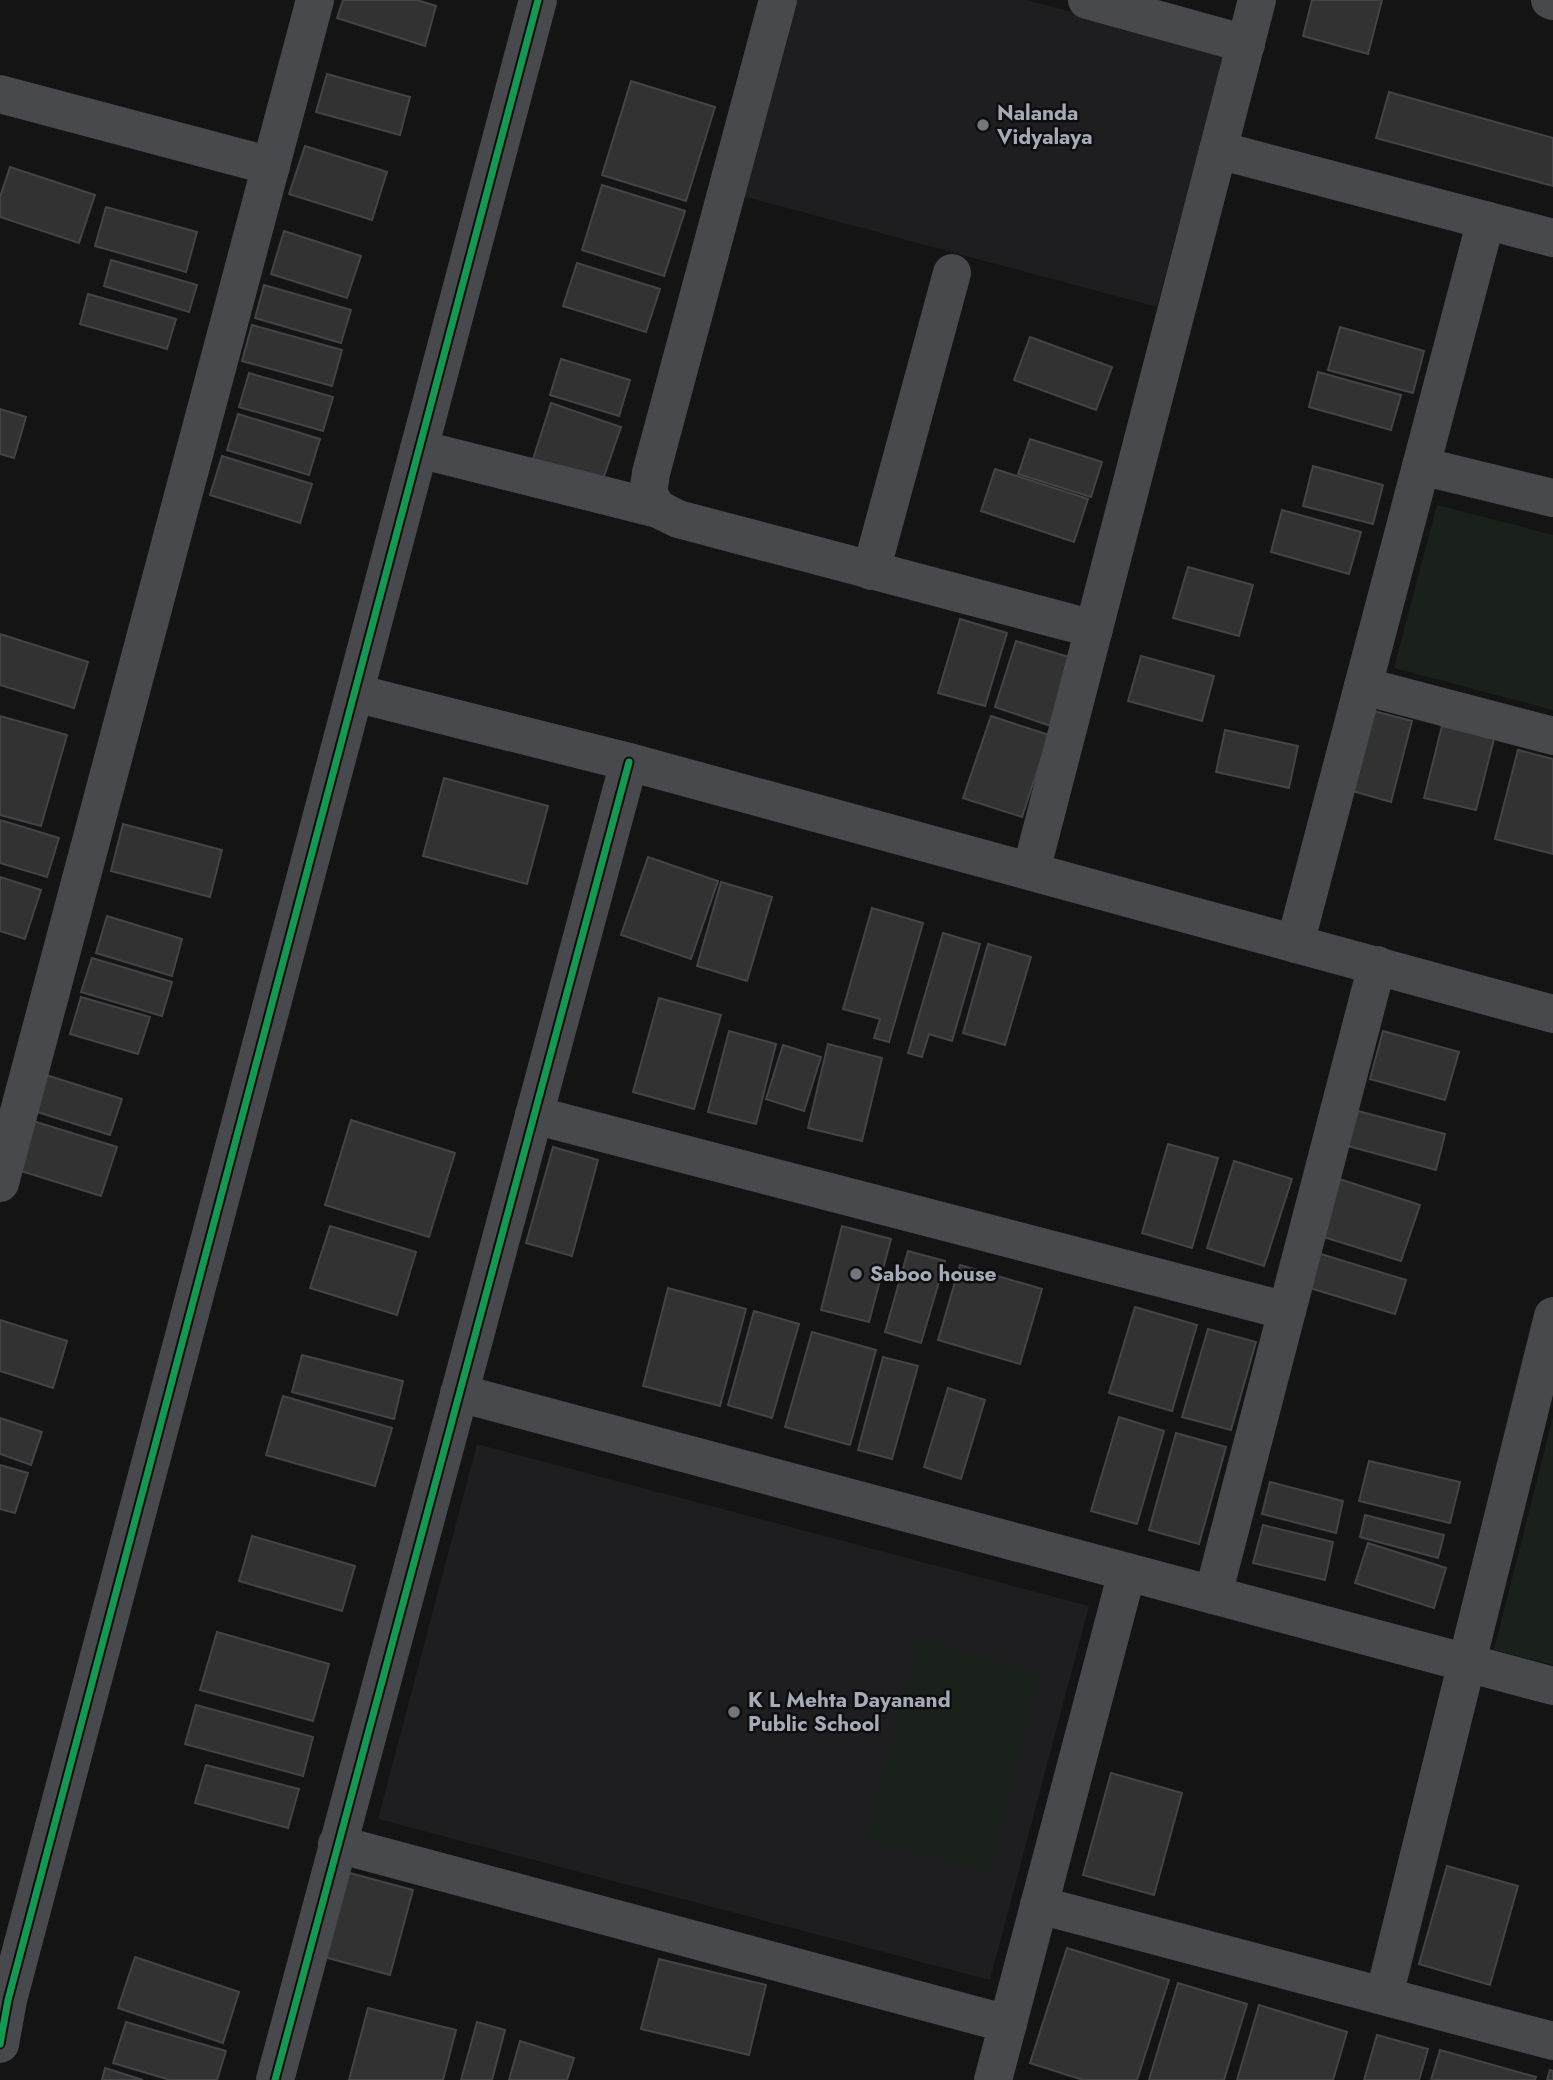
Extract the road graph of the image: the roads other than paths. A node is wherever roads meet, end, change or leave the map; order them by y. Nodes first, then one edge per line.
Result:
1 (315, 0) edge
2 (538, 0) edge
3 (778, 0) edge
4 (1087, 0) edge
5 (1257, 0) edge
6 (1246, 44) junction
7 (3, 105) edge
8 (1218, 150) junction
9 (271, 166) junction
10 (1486, 220) junction
11 (1553, 238) edge
12 (952, 273) dead end
13 (419, 450) junction
14 (1421, 466) junction
15 (1553, 498) edge
16 (658, 509) junction
17 (871, 570) junction
18 (1094, 629) junction
19 (1363, 686) junction
20 (355, 693) junction
21 (1553, 736) edge
22 (629, 762) junction
23 (1031, 872) junction
24 (1295, 944) junction
25 (1377, 965) junction
26 (1553, 1014) edge
27 (534, 1115) junction
28 (0, 1183) edge
29 (1287, 1311) junction
30 (1553, 1316) edge
31 (1548, 1359) edge
32 (459, 1393) junction
33 (1127, 1572) junction
34 (1213, 1595) junction
35 (1467, 1663) junction
36 (1553, 1686) edge
37 (337, 1844) junction
38 (1039, 1905) junction
39 (1384, 1996) junction
40 (4, 1998) edge
41 (1008, 2024) junction
42 (1553, 2041) edge
43 (0, 2044) edge
44 (275, 2080) edge
45 (993, 2080) edge

1 - 9 street
2 - 13 street
3 - 16 street
4 - 6 street
5 - 6 street
6 - 8 street
7 - 9 street
8 - 10 street
8 - 18 street
9 - 28 street
10 - 11 street
10 - 14 street
12 - 17 street
13 - 16 street
13 - 20 street
14 - 15 street
14 - 19 street
16 - 17 street
17 - 18 street
18 - 23 street
19 - 21 street
19 - 24 street
20 - 22 street
20 - 40 street
22 - 23 street
22 - 27 street
23 - 24 street
24 - 25 street
25 - 26 street
25 - 29 street
27 - 29 street
27 - 32 street
29 - 34 street
30 - 31 street
31 - 35 street
32 - 33 street
32 - 37 street
33 - 34 street
33 - 38 street
34 - 35 street
35 - 36 street
35 - 39 street
37 - 41 street
37 - 44 street
38 - 39 street
38 - 41 street
39 - 42 street
40 - 43 street
41 - 45 street

